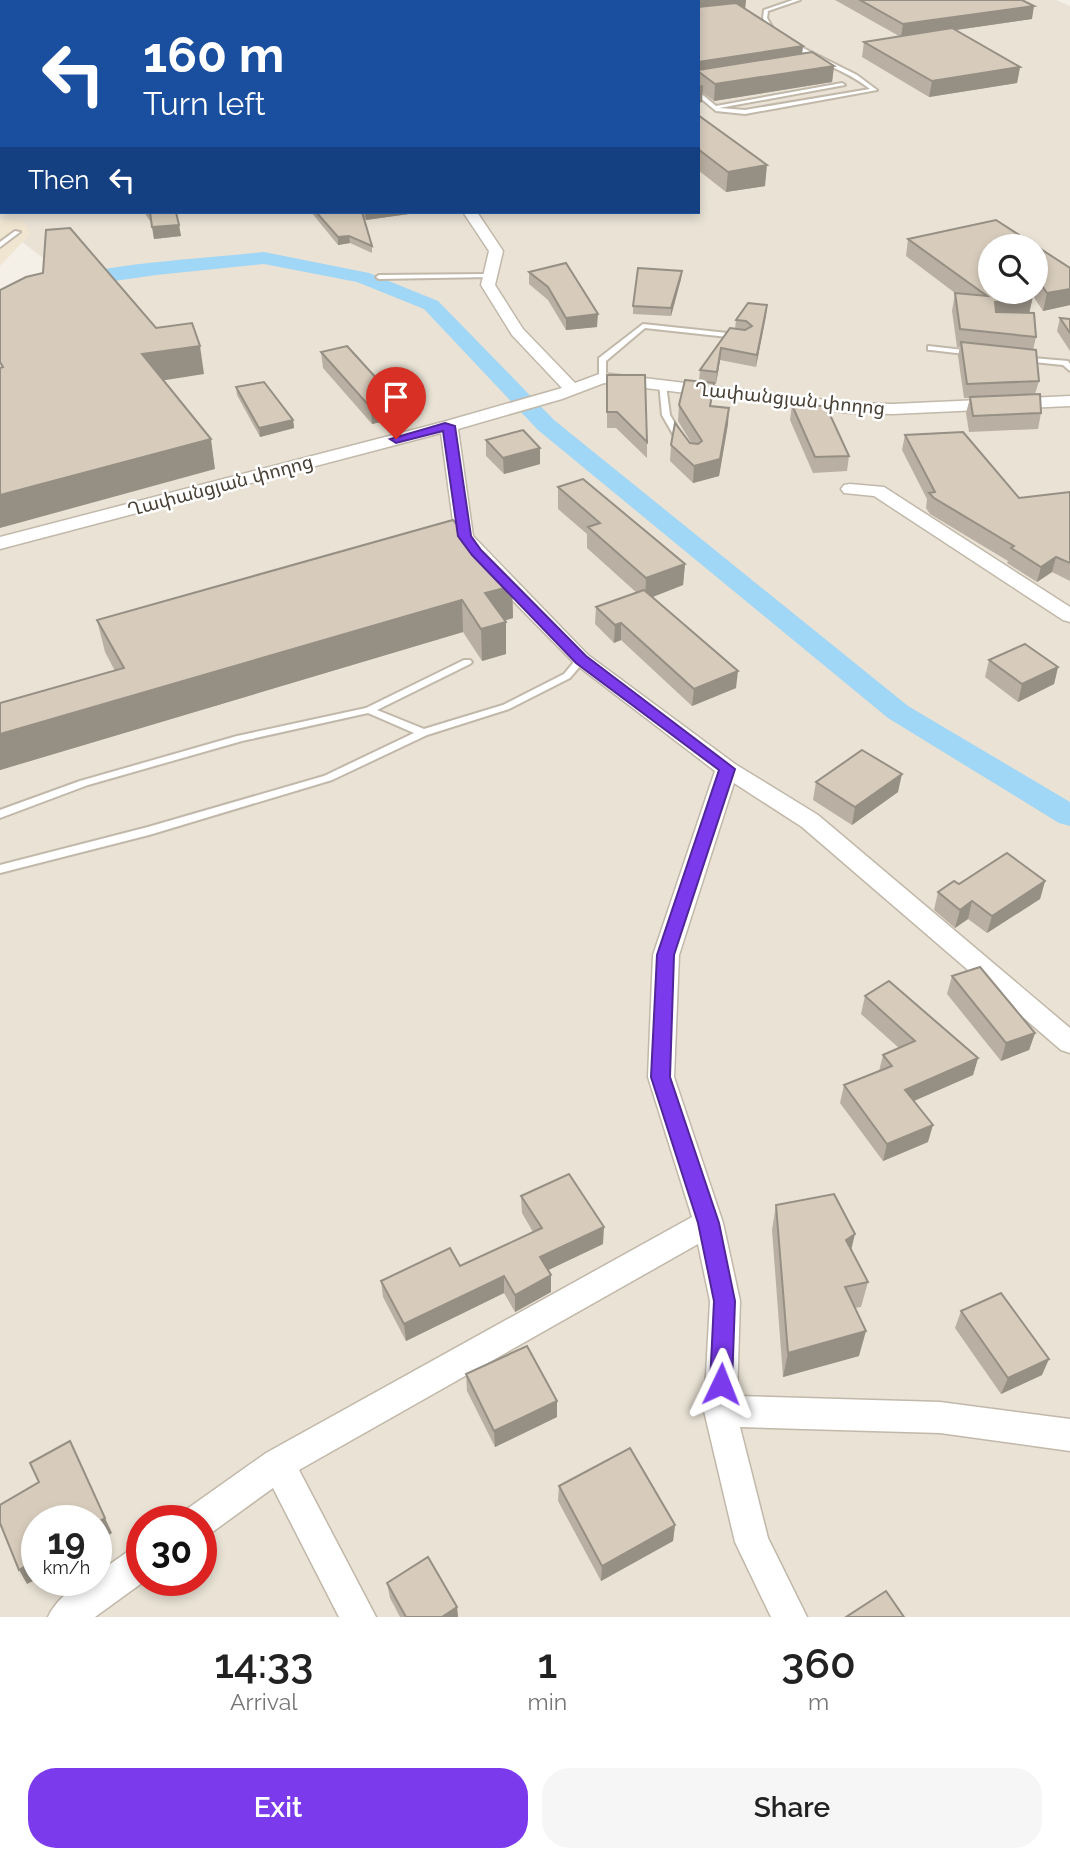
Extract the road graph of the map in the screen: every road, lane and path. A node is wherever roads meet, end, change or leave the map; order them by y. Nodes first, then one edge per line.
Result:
1 (798, 0) edge
2 (766, 10) junction
3 (752, 12) edge
4 (842, 85) dead end
5 (700, 95) edge
6 (700, 102) edge
7 (707, 102) junction
8 (714, 107) junction
9 (471, 214) edge
10 (17, 232) dead end
11 (0, 245) edge
12 (488, 276) junction
13 (379, 277) dead end
14 (744, 337) edge
15 (931, 348) dead end
16 (984, 354) edge
17 (1011, 357) edge
18 (1070, 369) edge
19 (602, 378) junction
20 (662, 385) junction
21 (564, 392) junction
22 (1070, 401) edge
23 (449, 426) junction
24 (687, 447) edge
25 (850, 489) dead end
26 (0, 543) edge
27 (1070, 616) edge
28 (581, 659) junction
29 (467, 662) dead end
30 (369, 710) junction
31 (423, 733) junction
32 (727, 769) junction
33 (0, 814) edge
34 (0, 869) edge
35 (1070, 1043) edge
36 (708, 1223) junction
37 (720, 1411) junction
38 (1070, 1435) edge
39 (278, 1464) junction
40 (217, 1508) edge
41 (126, 1574) edge
42 (66, 1617) edge
43 (358, 1617) edge
44 (789, 1617) edge

1 - 2 lane
2 - 3 lane
2 - 8 lane
4 - 8 lane
5 - 7 lane
6 - 7 lane
7 - 8 lane
9 - 12 street
10 - 11 lane
12 - 13 lane
12 - 21 street
14 - 19 lane
15 - 16 lane
17 - 18 lane
19 - 20 street, Ղափանցյան փողոց
19 - 21 street, Ղափանցյան փողոց
20 - 22 street, Ղափանցյան փողոց
20 - 24 lane
21 - 23 street, Ղափանցյան փողոց
23 - 26 street, Ղափանցյան փողոց
23 - 28 street
25 - 27 street
28 - 31 lane
28 - 32 street
29 - 30 lane
30 - 31 lane
30 - 33 lane
31 - 34 lane
32 - 35 street
32 - 36 street
36 - 37 street
36 - 39 street
37 - 38 street
37 - 44 street
39 - 40 street
39 - 43 street
41 - 42 street

